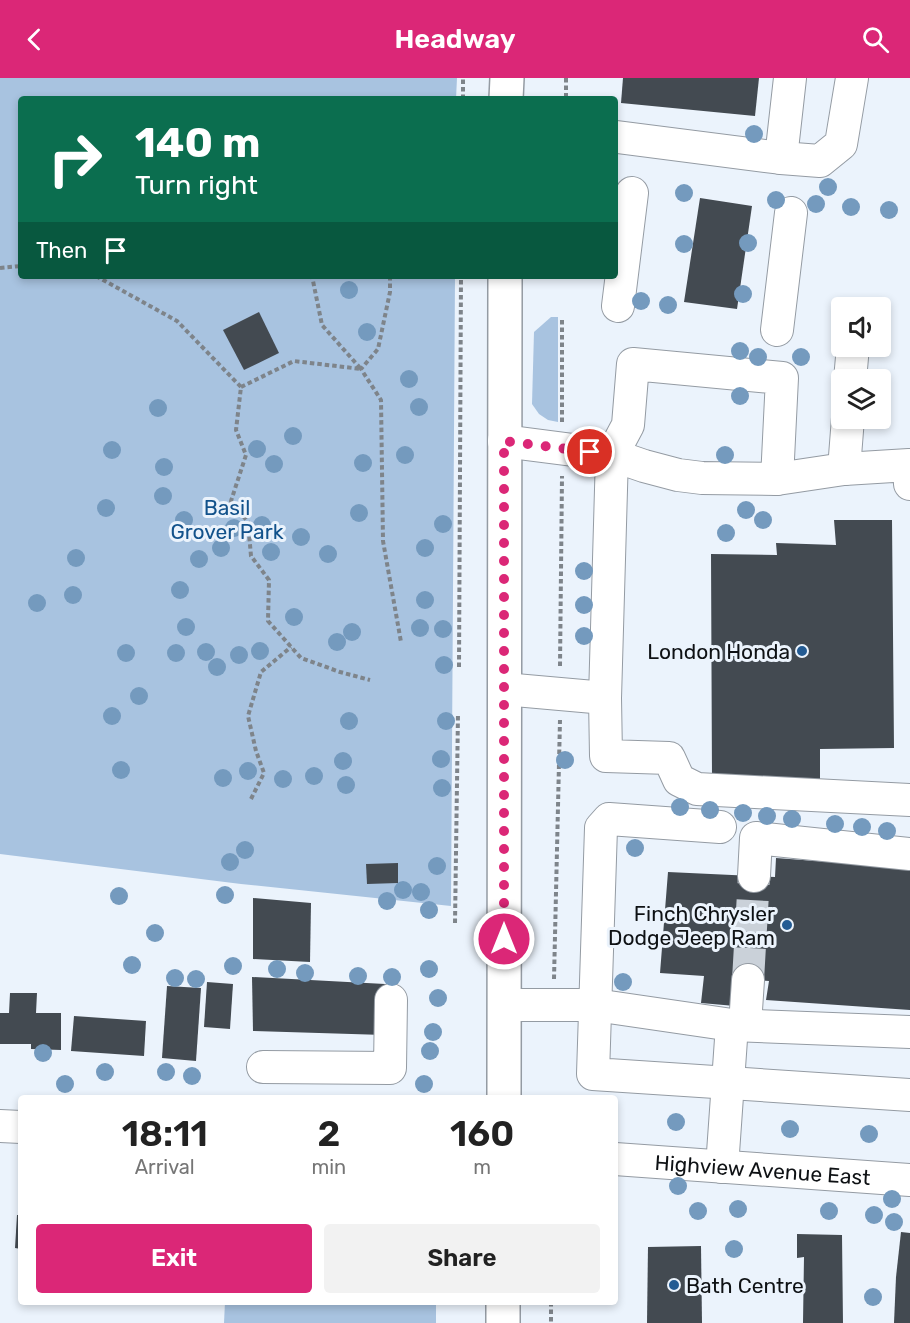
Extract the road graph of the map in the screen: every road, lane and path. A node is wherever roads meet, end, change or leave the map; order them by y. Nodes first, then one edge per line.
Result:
1 (463, 78) edge
2 (507, 78) edge
3 (566, 78) edge
4 (790, 78) edge
5 (852, 78) edge
6 (463, 96) edge
7 (506, 96) edge
8 (566, 96) edge
9 (618, 137) edge
10 (782, 158) junction
11 (632, 193) dead end
12 (790, 213) dead end
13 (18, 266) edge
14 (0, 268) edge
15 (101, 279) edge
16 (313, 279) edge
17 (390, 279) edge
18 (461, 279) edge
19 (505, 279) edge
20 (618, 306) dead end
21 (562, 318) dead end
22 (777, 330) dead end
23 (361, 369) junction
24 (241, 387) junction
25 (562, 426) dead end
26 (847, 429) edge
27 (504, 441) junction
28 (612, 455) junction
29 (844, 470) junction
30 (562, 475) dead end
31 (777, 479) junction
32 (910, 484) edge
33 (401, 642) dead end
34 (291, 647) junction
35 (459, 667) dead end
36 (560, 675) dead end
37 (370, 680) dead end
38 (504, 689) junction
39 (605, 698) junction
40 (458, 713) dead end
41 (560, 719) dead end
42 (251, 799) dead end
43 (910, 800) edge
44 (720, 827) dead end
45 (910, 854) edge
46 (754, 876) tunnel mouth
47 (455, 923) dead end
48 (748, 980) tunnel mouth
49 (392, 1000) dead end
50 (553, 1004) junction
51 (504, 1005) junction
52 (596, 1005) junction
53 (738, 1025) junction
54 (910, 1032) edge
55 (263, 1067) dead end
56 (729, 1083) junction
57 (504, 1095) edge
58 (910, 1095) edge
59 (0, 1126) edge
60 (18, 1127) edge
61 (618, 1160) edge
62 (722, 1167) junction
63 (910, 1180) edge
64 (503, 1305) edge
65 (550, 1305) edge
66 (503, 1323) edge
67 (551, 1323) edge

1 - 6 path
2 - 7 main road
3 - 8 path
4 - 10 street
5 - 10 street
9 - 10 street
11 - 20 street
12 - 22 street
13 - 14 path
15 - 24 path
16 - 23 path
17 - 23 path
18 - 35 path
19 - 27 main road
21 - 25 path
23 - 24 path
23 - 33 path
24 - 34 path
26 - 29 street
27 - 28 street
27 - 38 main road
28 - 31 street
28 - 31 street
28 - 39 street
29 - 31 street
29 - 32 street
30 - 36 path
34 - 37 path
34 - 42 path
38 - 39 street
38 - 51 main road
39 - 43 street
40 - 47 path
41 - 50 path
44 - 52 street
45 - 46 street
48 - 53 street
49 - 55 street
50 - 51 street
50 - 52 street
51 - 57 main road
52 - 53 street
52 - 56 street
53 - 54 street
53 - 56 street
56 - 58 street
56 - 62 street
59 - 60 street
61 - 62 street, Highview Avenue East
62 - 63 street, Highview Avenue East
64 - 66 main road
65 - 67 path

